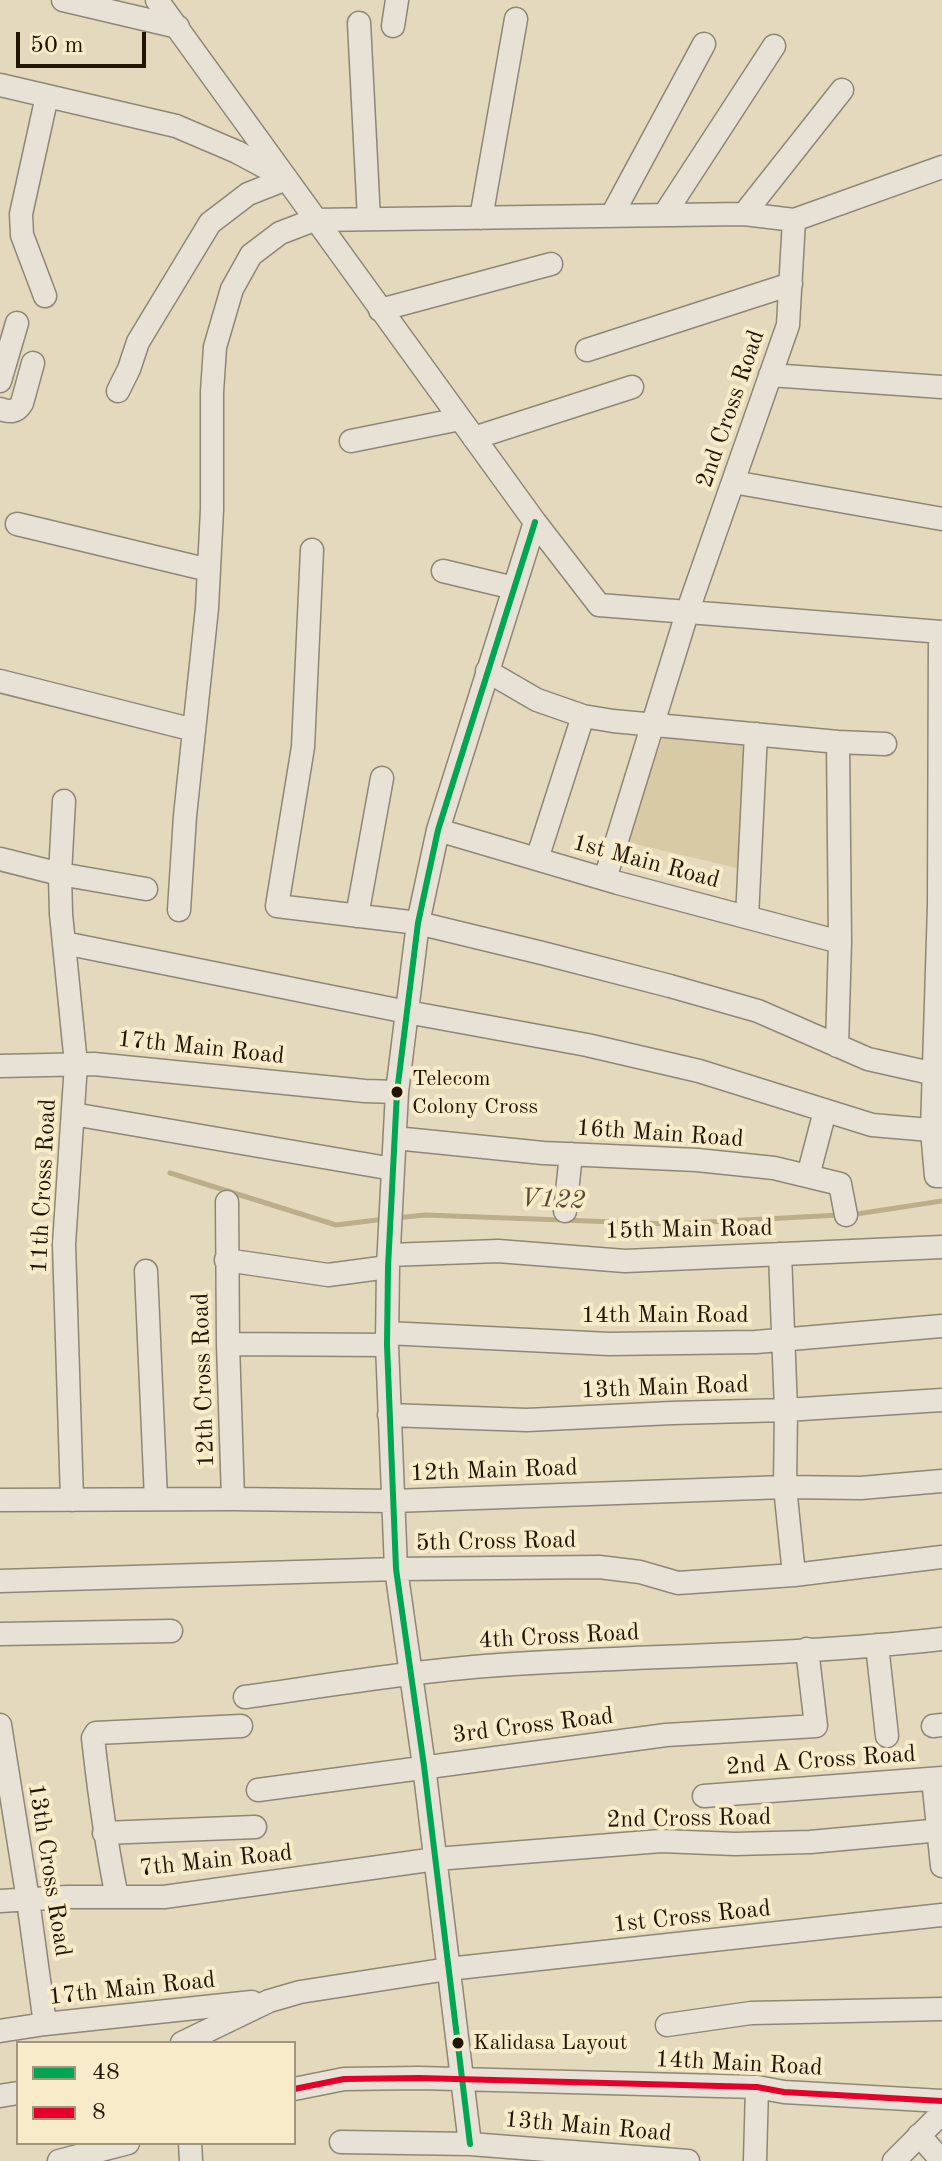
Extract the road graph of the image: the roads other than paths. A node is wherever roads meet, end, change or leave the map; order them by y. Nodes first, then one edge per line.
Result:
1 (63, 0) edge
2 (157, 0) edge
3 (397, 0) edge
4 (516, 19) dead end
5 (359, 23) dead end
6 (393, 26) dead end
7 (178, 27) junction
8 (704, 44) dead end
9 (774, 46) dead end
10 (0, 85) edge
11 (842, 90) dead end
12 (47, 96) junction
13 (942, 167) edge
14 (286, 179) junction
15 (744, 214) junction
16 (612, 215) junction
17 (664, 215) junction
18 (481, 218) junction
19 (369, 219) junction
20 (314, 220) junction
21 (794, 220) junction
22 (551, 264) dead end
23 (791, 284) junction
24 (45, 296) dead end
25 (380, 310) junction
26 (17, 323) dead end
27 (587, 350) dead end
28 (33, 363) dead end
29 (770, 375) junction
30 (0, 381) edge
31 (632, 387) dead end
32 (942, 387) edge
33 (118, 391) dead end
34 (0, 409) edge
35 (460, 419) junction
36 (474, 438) junction
37 (351, 441) dead end
38 (733, 482) junction
39 (942, 519) edge
40 (535, 522) junction
41 (17, 524) dead end
42 (312, 550) dead end
43 (209, 570) junction
44 (443, 571) dead end
45 (514, 588) junction
46 (688, 610) junction
47 (941, 632) edge
48 (487, 671) junction
49 (0, 681) edge
50 (583, 716) junction
51 (654, 725) junction
52 (194, 730) junction
53 (756, 734) junction
54 (838, 742) junction
55 (885, 744) dead end
56 (382, 778) dead end
57 (64, 801) dead end
58 (438, 830) junction
59 (0, 859) edge
60 (537, 859) junction
61 (60, 874) junction
62 (605, 879) junction
63 (146, 889) dead end
64 (940, 904) edge
65 (179, 910) dead end
66 (357, 916) junction
67 (747, 917) junction
68 (418, 923) junction
69 (840, 942) junction
70 (64, 943) junction
71 (407, 1012) junction
72 (837, 1046) junction
73 (76, 1064) junction
74 (0, 1066) edge
75 (935, 1074) junction
76 (397, 1092) junction
77 (825, 1111) junction
78 (73, 1114) junction
79 (937, 1131) edge
80 (395, 1138) junction
81 (571, 1154) junction
82 (393, 1169) junction
83 (808, 1176) junction
84 (942, 1176) edge
85 (227, 1202) dead end
86 (565, 1211) dead end
87 (846, 1215) dead end
88 (942, 1247) edge
89 (780, 1254) junction
90 (226, 1260) junction
91 (388, 1261) junction
92 (146, 1271) dead end
93 (942, 1326) edge
94 (387, 1339) junction
95 (782, 1340) junction
96 (228, 1344) junction
97 (942, 1400) edge
98 (786, 1410) junction
99 (389, 1415) junction
100 (942, 1481) edge
101 (785, 1487) junction
102 (156, 1499) junction
103 (233, 1499) junction
104 (0, 1500) edge
105 (72, 1500) junction
106 (393, 1501) junction
107 (942, 1557) edge
108 (396, 1569) junction
109 (794, 1575) junction
110 (0, 1581) edge
111 (171, 1631) dead end
112 (0, 1634) edge
113 (942, 1639) edge
114 (877, 1645) junction
115 (807, 1649) junction
116 (410, 1673) junction
117 (245, 1697) dead end
118 (0, 1725) edge
119 (241, 1726) dead end
120 (887, 1736) dead end
121 (424, 1766) junction
122 (938, 1778) edge
123 (258, 1790) dead end
124 (704, 1796) dead end
125 (255, 1827) dead end
126 (940, 1830) edge
127 (104, 1833) junction
128 (436, 1859) junction
129 (942, 1866) edge
130 (117, 1897) junction
131 (28, 1900) junction
132 (0, 1901) edge
133 (942, 1915) edge
134 (448, 1969) junction
135 (269, 2001) junction
136 (942, 2009) edge
137 (45, 2024) junction
138 (667, 2025) dead end
139 (0, 2031) edge
140 (186, 2041) edge
141 (462, 2079) junction
142 (757, 2087) junction
143 (296, 2089) edge
144 (942, 2101) edge
145 (942, 2113) edge
146 (919, 2135) junction
147 (341, 2142) dead end
148 (470, 2144) junction
149 (120, 2145) edge
150 (539, 2155) edge
151 (59, 2161) edge
152 (688, 2161) edge
153 (755, 2161) edge
154 (894, 2161) edge
155 (942, 2161) edge

1 - 7 street
2 - 7 street
3 - 6 street
4 - 18 street
5 - 19 street
7 - 14 street
8 - 16 street
9 - 17 street
10 - 12 street
11 - 15 street
12 - 14 street
12 - 24 street
13 - 21 street
14 - 20 street
14 - 33 street
15 - 17 street
15 - 21 street
16 - 17 street
16 - 18 street
18 - 19 street
19 - 20 street
20 - 25 street
20 - 43 street
21 - 23 street, 2nd Cross Road
22 - 25 street
23 - 27 street
23 - 29 street, 2nd Cross Road
25 - 35 street
26 - 30 street
28 - 34 street
29 - 32 street
29 - 38 street, 2nd Cross Road
31 - 36 street
35 - 36 street
35 - 37 street
36 - 40 street
38 - 39 street
38 - 46 street, 2nd Cross Road
40 - 45 street
40 - 46 street
41 - 43 street
42 - 66 street
43 - 52 street
44 - 45 street
45 - 48 street
46 - 47 street
46 - 51 street, 2nd Cross Road
47 - 64 street
48 - 50 street
48 - 58 street
49 - 52 street
50 - 51 street
50 - 60 street
51 - 53 street
51 - 62 street, 2nd Cross Road
52 - 65 street
53 - 54 street
53 - 67 street
54 - 55 street
54 - 69 street
56 - 66 street
57 - 61 street, 11th Cross Road
58 - 60 street, 1st Main Road
58 - 68 street
59 - 61 street
60 - 62 street, 1st Main Road
61 - 63 street
61 - 70 street, 11th Cross Road
62 - 67 street, 1st Main Road
64 - 75 street
66 - 68 street
67 - 69 street, 1st Main Road
68 - 71 street
68 - 72 street
69 - 72 street
70 - 71 street
70 - 73 street, 11th Cross Road
71 - 76 street
71 - 77 street
72 - 75 street
73 - 74 street, 17th Main Road
73 - 76 street, 17th Main Road
73 - 78 street, 11th Cross Road
75 - 79 street
76 - 80 street
77 - 79 street
77 - 83 street
78 - 82 street
78 - 105 street, 11th Cross Road
79 - 84 street
80 - 81 street, 16th Main Road
80 - 82 street
81 - 83 street, 16th Main Road
81 - 86 street
82 - 91 street
83 - 87 street, 16th Main Road
85 - 90 street, 12th Cross Road
88 - 89 street, 15th Main Road
89 - 91 street, 15th Main Road
89 - 95 street
90 - 91 street, 15th Main Road
90 - 96 street, 12th Cross Road
91 - 94 street
92 - 102 street
93 - 95 street, 14th Main Road
94 - 95 street, 14th Main Road
94 - 96 street, 14th Main Road
94 - 99 street
95 - 98 street
96 - 103 street, 12th Cross Road
97 - 98 street, 13th Main Road
98 - 99 street, 13th Main Road
98 - 101 street
99 - 106 street
100 - 101 street, 12th Main Road
101 - 106 street, 12th Main Road
101 - 109 street
102 - 103 street, 12th Main Road
102 - 105 street, 12th Main Road
103 - 106 street, 12th Main Road
104 - 105 street, 12th Main Road
106 - 108 street
107 - 109 street, 5th Cross Road
108 - 109 street, 5th Cross Road
108 - 110 street, 5th Cross Road
108 - 116 street
111 - 112 street
113 - 114 street, 4th Cross Road
114 - 115 street, 4th Cross Road
114 - 120 street
115 - 116 street, 4th Cross Road
115 - 121 street, 3rd Cross Road
116 - 117 street, 4th Cross Road
116 - 121 street
118 - 131 street, 13th Cross Road
119 - 127 street
121 - 123 street, 3rd Cross Road
121 - 128 street
122 - 124 street, 2nd A Cross Road
122 - 126 street
125 - 127 street
126 - 128 street, 2nd Cross Road
126 - 129 street
127 - 130 street
128 - 130 street, 7th Main Road
128 - 134 street
130 - 131 street, 7th Main Road
131 - 132 street, 7th Main Road
131 - 137 street, 13th Cross Road
133 - 134 street, 1st Cross Road
134 - 135 street
134 - 141 street
135 - 137 street, 17th Main Road
135 - 140 street
136 - 138 street
137 - 139 street, 17th Main Road
141 - 142 street, 14th Main Road
141 - 143 street, 14th Main Road
141 - 148 street
142 - 144 street, 14th Main Road
142 - 153 street
145 - 146 street
146 - 154 street
146 - 155 street
147 - 148 street, 13th Main Road
148 - 150 street, 13th Main Road
149 - 151 street
150 - 152 street, 13th Main Road

